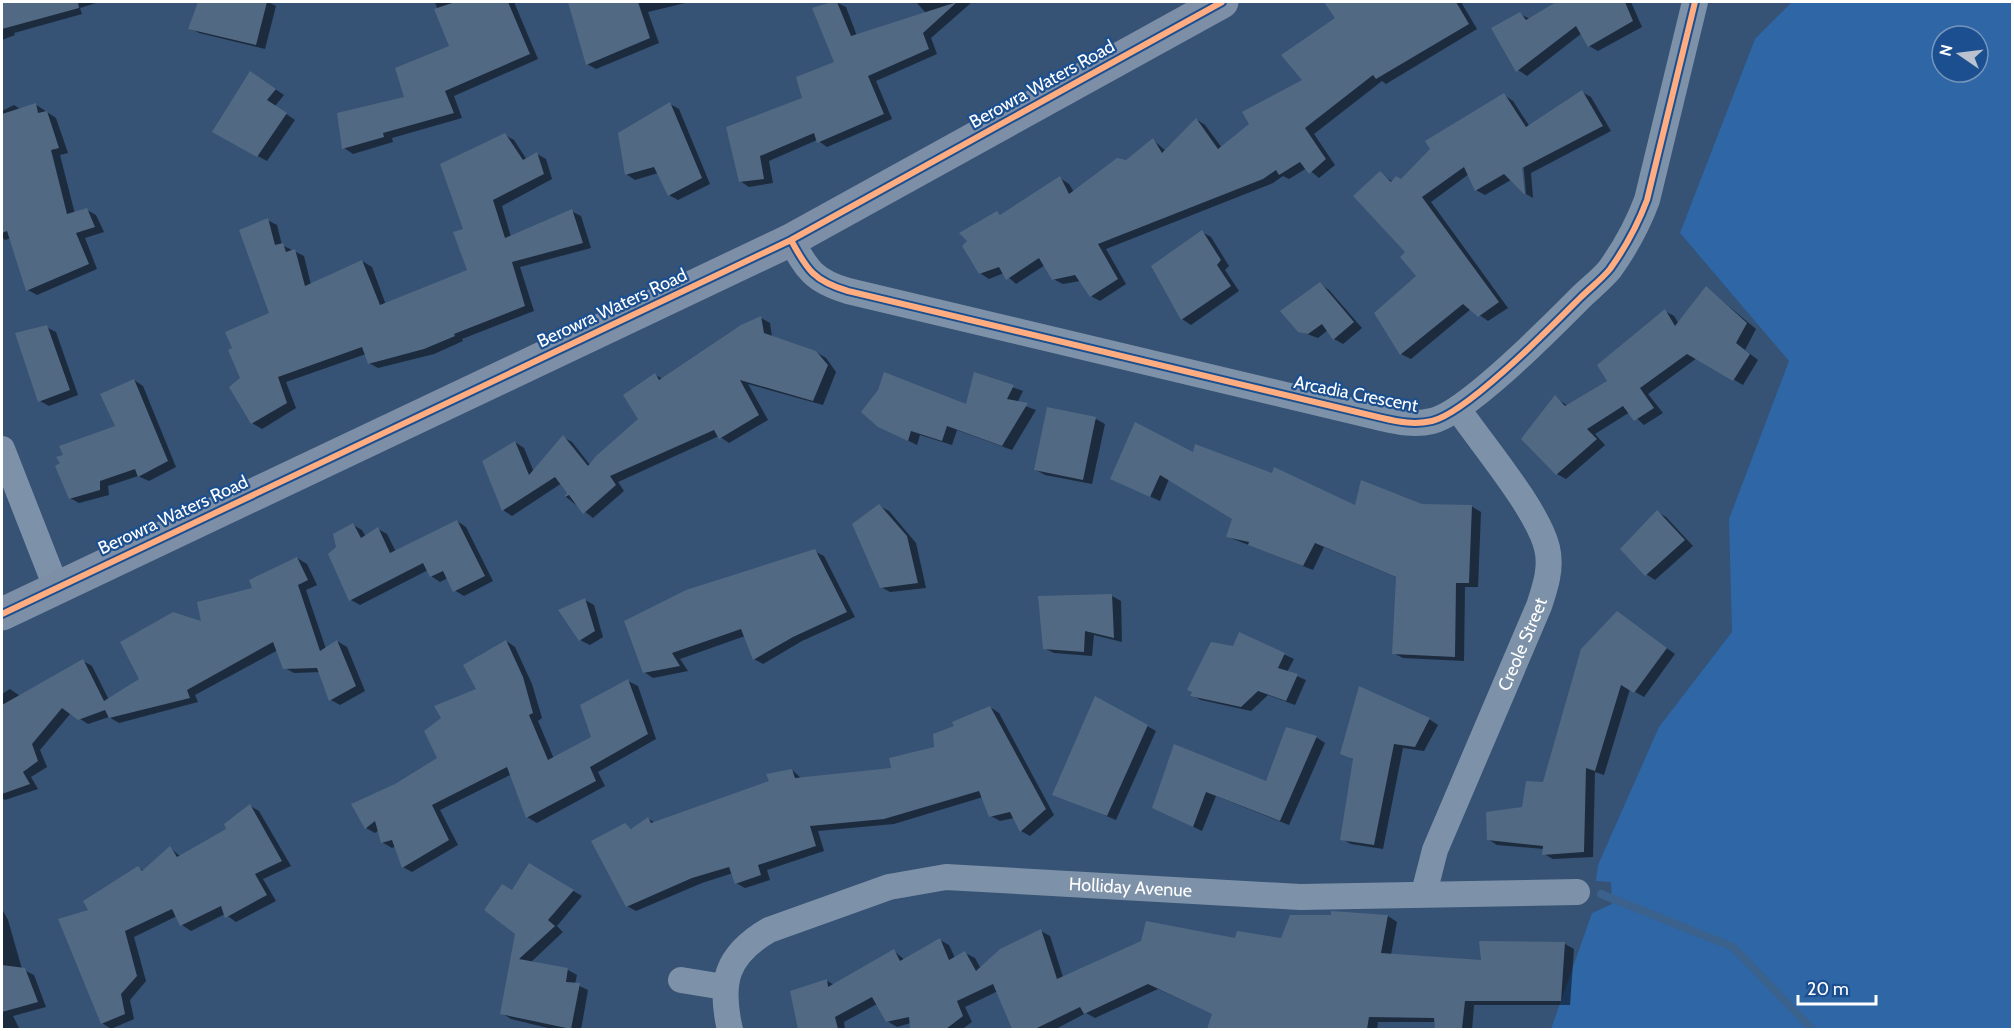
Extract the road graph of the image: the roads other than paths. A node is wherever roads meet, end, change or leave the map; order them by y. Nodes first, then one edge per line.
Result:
1 (1222, 2) edge
2 (1695, 2) edge
3 (791, 240) junction
4 (1458, 409) junction
5 (2, 449) edge
6 (56, 587) junction
7 (2, 614) edge
8 (1577, 892) dead end
9 (1425, 893) junction
10 (681, 980) dead end
11 (724, 987) junction
12 (730, 1029) edge

1 - 3 main road, Berowra Waters Road
2 - 4 street, Arcadia Crescent
3 - 4 street, Arcadia Crescent
3 - 6 main road, Berowra Waters Road
4 - 9 street, Creole Street
5 - 6 street
6 - 7 main road, Berowra Waters Road
8 - 9 street, Holliday Avenue
9 - 11 street, Holliday Avenue
10 - 11 street
11 - 12 street

